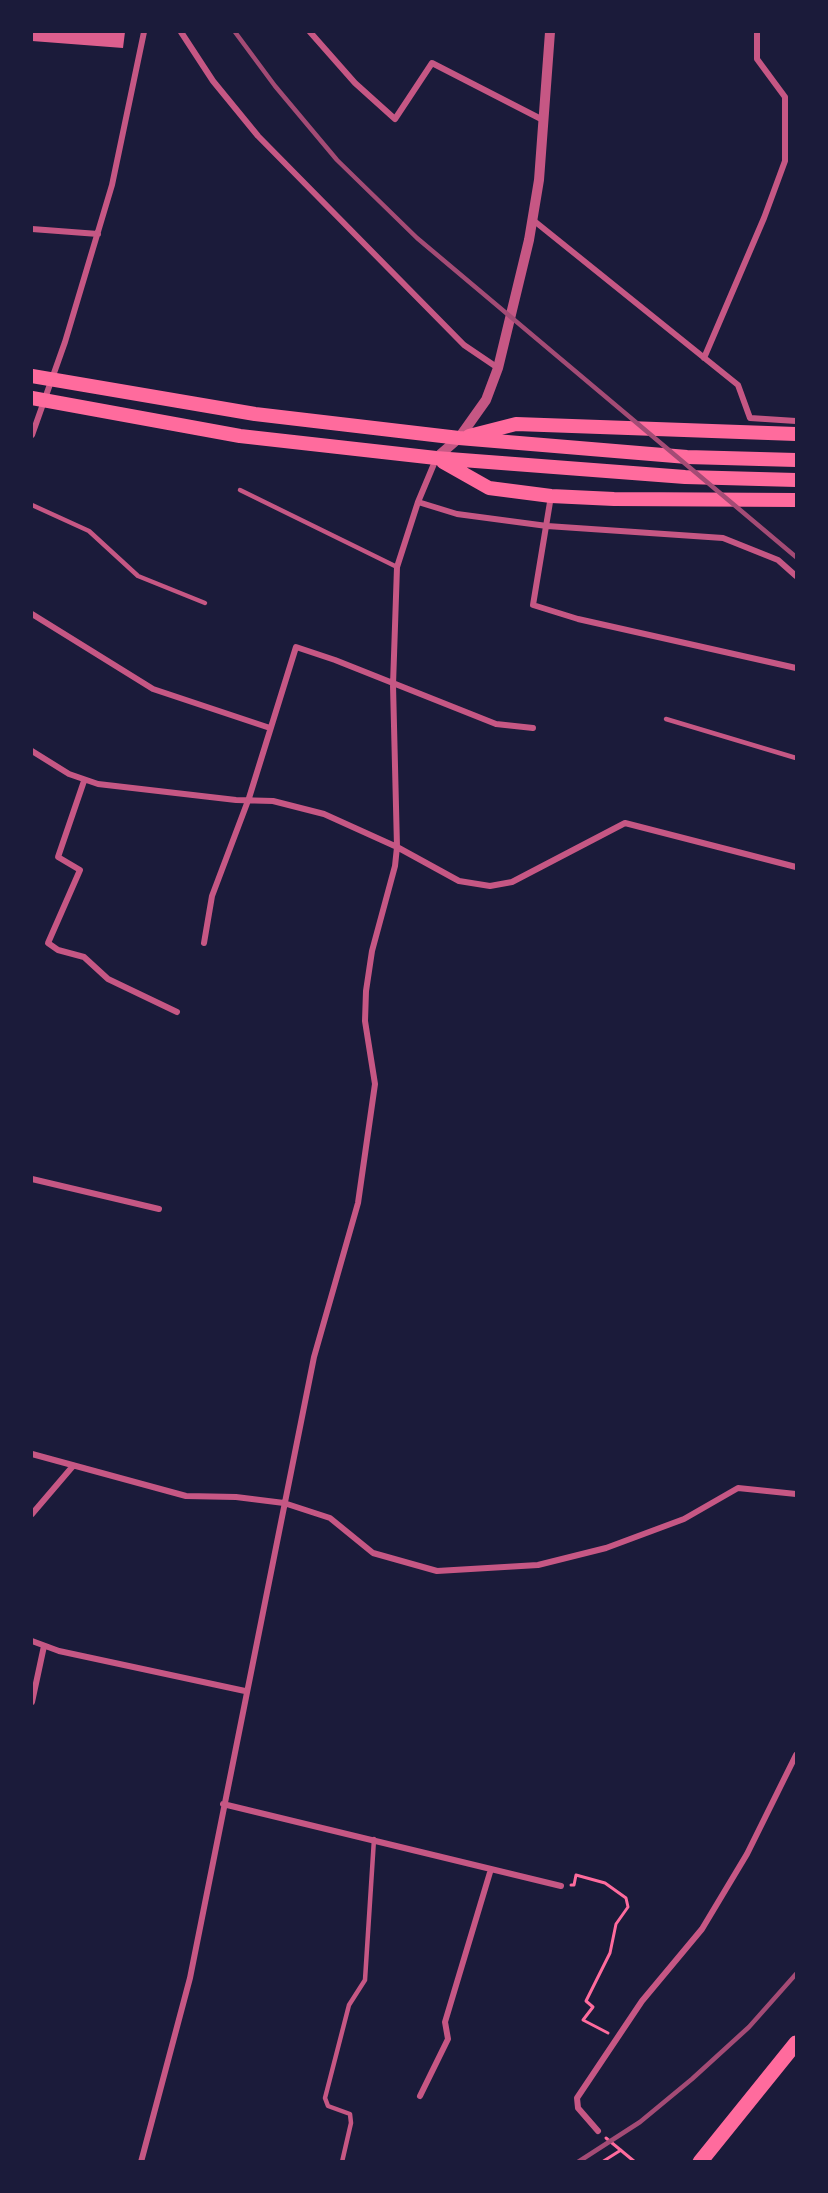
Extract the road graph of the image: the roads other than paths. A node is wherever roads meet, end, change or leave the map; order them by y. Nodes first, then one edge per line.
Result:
1 (144, 32) edge
2 (181, 32) edge
3 (310, 32) edge
4 (550, 32) edge
5 (757, 32) edge
6 (545, 120) junction
7 (532, 220) junction
8 (32, 229) edge
9 (98, 234) junction
10 (704, 358) junction
11 (498, 368) junction
12 (32, 376) edge
13 (50, 380) junction
14 (38, 399) edge
15 (796, 421) edge
16 (796, 434) edge
17 (32, 435) edge
18 (459, 438) junction
19 (436, 458) junction
20 (796, 460) edge
21 (796, 480) edge
22 (240, 490) dead end
23 (551, 496) junction
24 (796, 500) edge
25 (418, 502) junction
26 (32, 505) edge
27 (547, 526) junction
28 (398, 567) junction
29 (796, 576) edge
30 (205, 603) dead end
31 (32, 614) edge
32 (796, 668) edge
33 (393, 684) junction
34 (666, 719) dead end
35 (270, 728) junction
36 (532, 728) dead end
37 (32, 751) edge
38 (796, 758) edge
39 (84, 781) junction
40 (249, 798) junction
41 (397, 847) junction
42 (796, 867) edge
43 (204, 943) dead end
44 (177, 1012) dead end
45 (32, 1179) edge
46 (159, 1209) dead end
47 (32, 1454) edge
48 (73, 1466) junction
49 (796, 1494) edge
50 (284, 1503) junction
51 (32, 1514) edge
52 (32, 1641) edge
53 (44, 1646) junction
54 (245, 1692) junction
55 (32, 1702) edge
56 (796, 1755) edge
57 (223, 1804) junction
58 (375, 1839) junction
59 (491, 1869) junction
60 (561, 1886) road end
61 (796, 2043) edge
62 (420, 2096) dead end
63 (597, 2131) road end
64 (141, 2162) edge
65 (342, 2162) edge
66 (700, 2162) edge

1 - 9 street
2 - 11 street
3 - 6 street
4 - 6 street
5 - 10 street
6 - 7 street
7 - 10 street
7 - 11 street
8 - 9 street
9 - 13 street
10 - 15 street
11 - 18 street
12 - 13 main road
13 - 14 street
13 - 18 main road
14 - 17 street
14 - 19 main road
16 - 18 main road
18 - 19 street
18 - 20 main road
19 - 21 main road
19 - 23 main road
19 - 25 street
22 - 28 lane
23 - 24 main road
23 - 27 street
25 - 27 street
25 - 28 street
26 - 30 lane
27 - 29 street
27 - 32 street
28 - 33 street
31 - 35 street
33 - 35 street
33 - 36 street
33 - 41 street
34 - 38 lane
35 - 40 street
37 - 39 street
39 - 40 street
39 - 44 street
40 - 41 street
40 - 43 street
41 - 42 street
41 - 50 street
45 - 46 street
47 - 48 street
48 - 50 street
48 - 51 street
49 - 50 street
50 - 54 street
52 - 53 street
53 - 54 street
53 - 55 street
54 - 57 street
56 - 63 street
57 - 58 street
57 - 64 street
58 - 59 street
58 - 65 lane
59 - 60 street
59 - 62 street
61 - 66 highway

